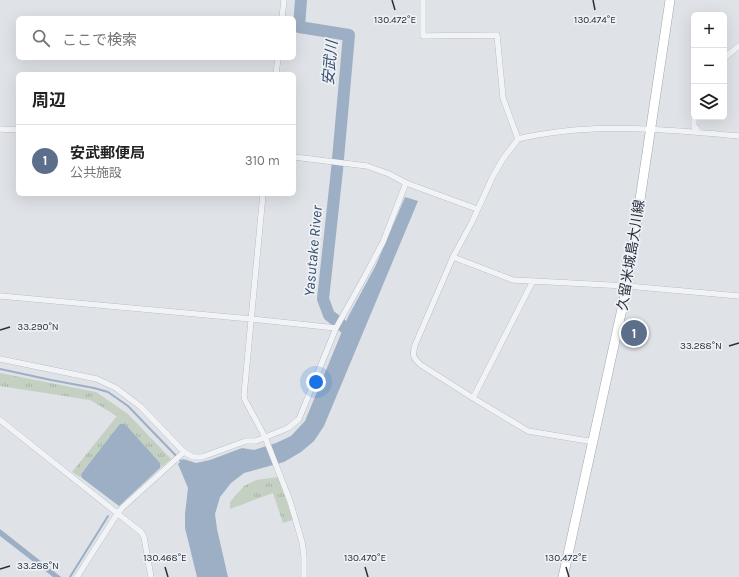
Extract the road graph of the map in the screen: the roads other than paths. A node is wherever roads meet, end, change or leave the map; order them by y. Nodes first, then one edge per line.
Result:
1 (284, 0) edge
2 (423, 0) edge
3 (670, 0) edge
4 (282, 16) edge
5 (739, 46) edge
6 (727, 56) edge
7 (278, 60) edge
8 (276, 72) edge
9 (694, 120) edge
10 (0, 128) edge
11 (16, 130) edge
12 (651, 130) junction
13 (697, 132) junction
14 (739, 136) edge
15 (518, 139) junction
16 (296, 157) edge
17 (406, 183) junction
18 (264, 196) edge
19 (477, 209) junction
20 (453, 257) junction
21 (533, 281) junction
22 (627, 286) junction
23 (0, 296) edge
24 (739, 296) edge
25 (251, 319) junction
26 (336, 328) junction
27 (0, 359) edge
28 (473, 398) junction
29 (0, 420) edge
30 (266, 439) junction
31 (594, 442) junction
32 (184, 452) junction
33 (117, 514) junction
34 (77, 577) edge
35 (151, 577) edge
36 (304, 577) edge
37 (563, 577) edge

1 - 4 street
2 - 15 street
3 - 12 main road, 久留米城島大川線
5 - 6 street
7 - 8 street
9 - 13 street
10 - 11 street
12 - 13 street
12 - 15 street
12 - 22 main road, 久留米城島大川線
13 - 14 street
15 - 19 street
16 - 17 street
17 - 19 street
17 - 26 street
18 - 25 street
19 - 20 street
20 - 21 street
20 - 28 street
21 - 22 street
21 - 28 street
22 - 24 street
22 - 31 main road, 久留米城島大川線
23 - 25 street
25 - 26 street
25 - 30 street
26 - 30 street
27 - 32 street
28 - 31 street
29 - 33 street
30 - 32 street
30 - 36 street
31 - 37 main road, 久留米城島大川線
32 - 33 street
33 - 34 street
33 - 35 street

